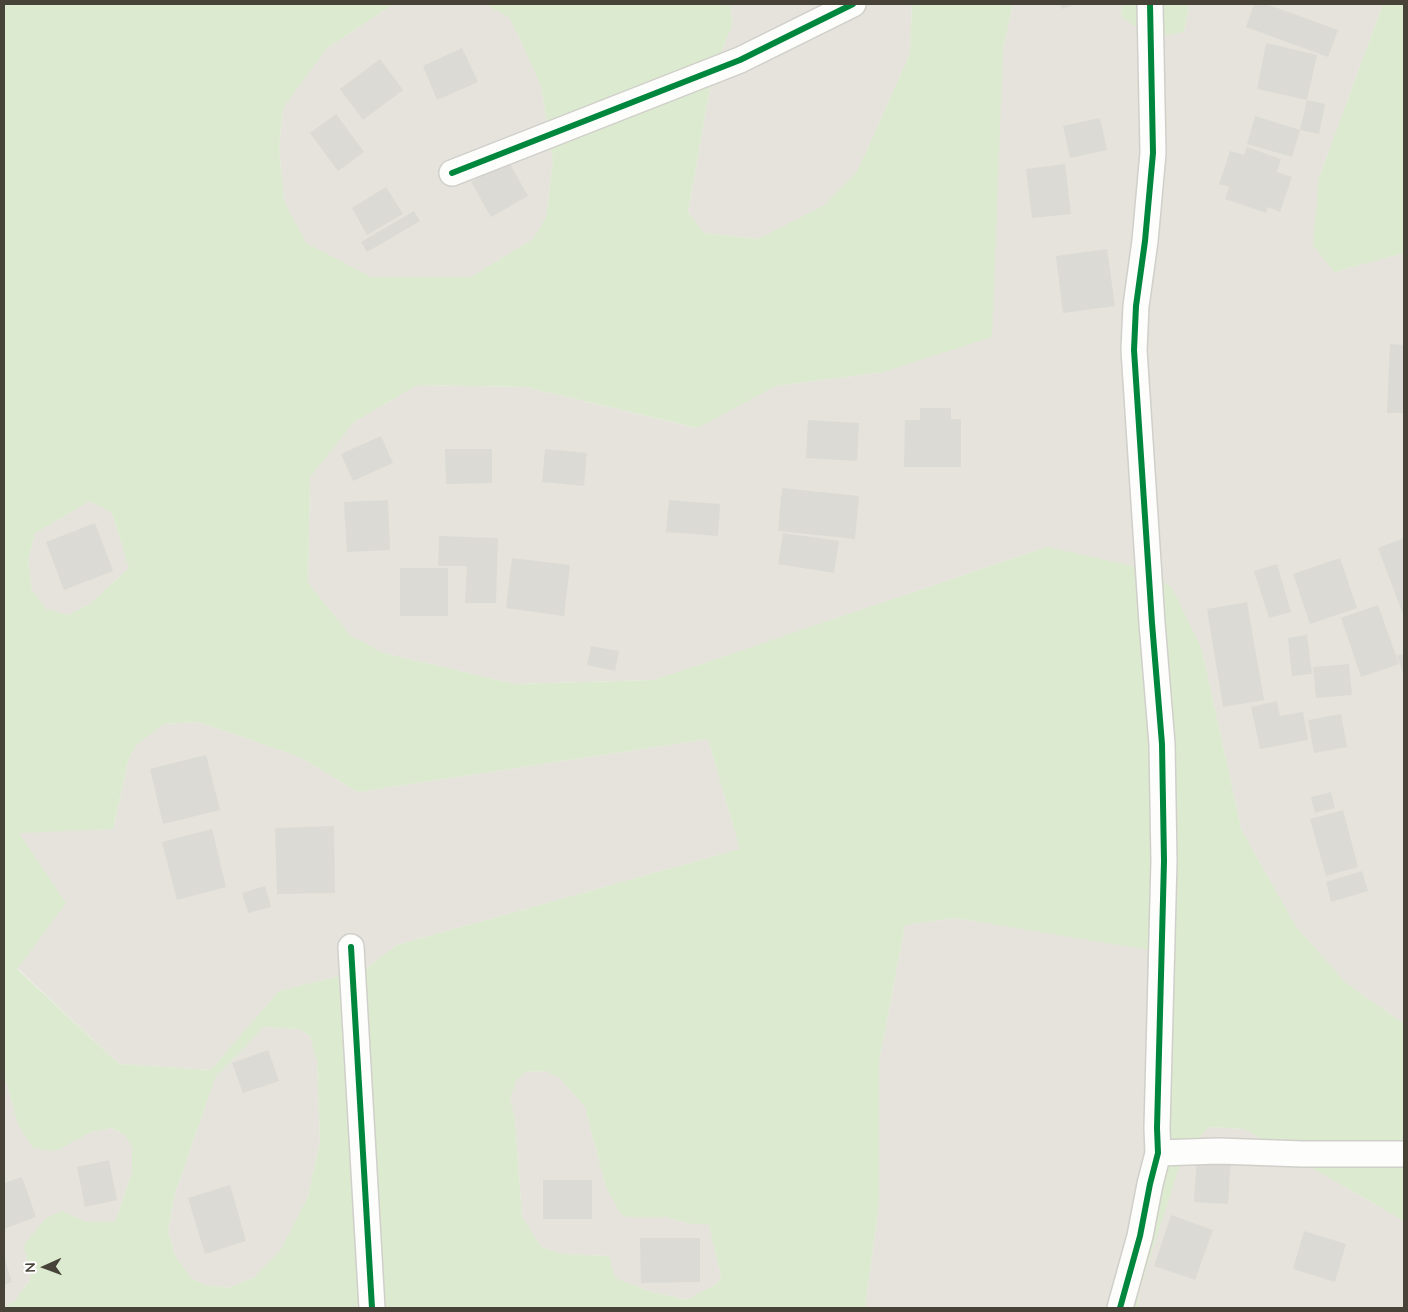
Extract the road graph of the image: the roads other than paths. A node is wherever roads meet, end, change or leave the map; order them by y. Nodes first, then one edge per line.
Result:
1 (853, 4) edge
2 (1150, 4) edge
3 (452, 173) dead end
4 (351, 947) dead end
5 (1158, 1153) junction
6 (1404, 1154) edge
7 (372, 1308) edge
8 (1120, 1308) edge

1 - 3 street
2 - 5 street
4 - 7 street
5 - 6 street
5 - 8 street

